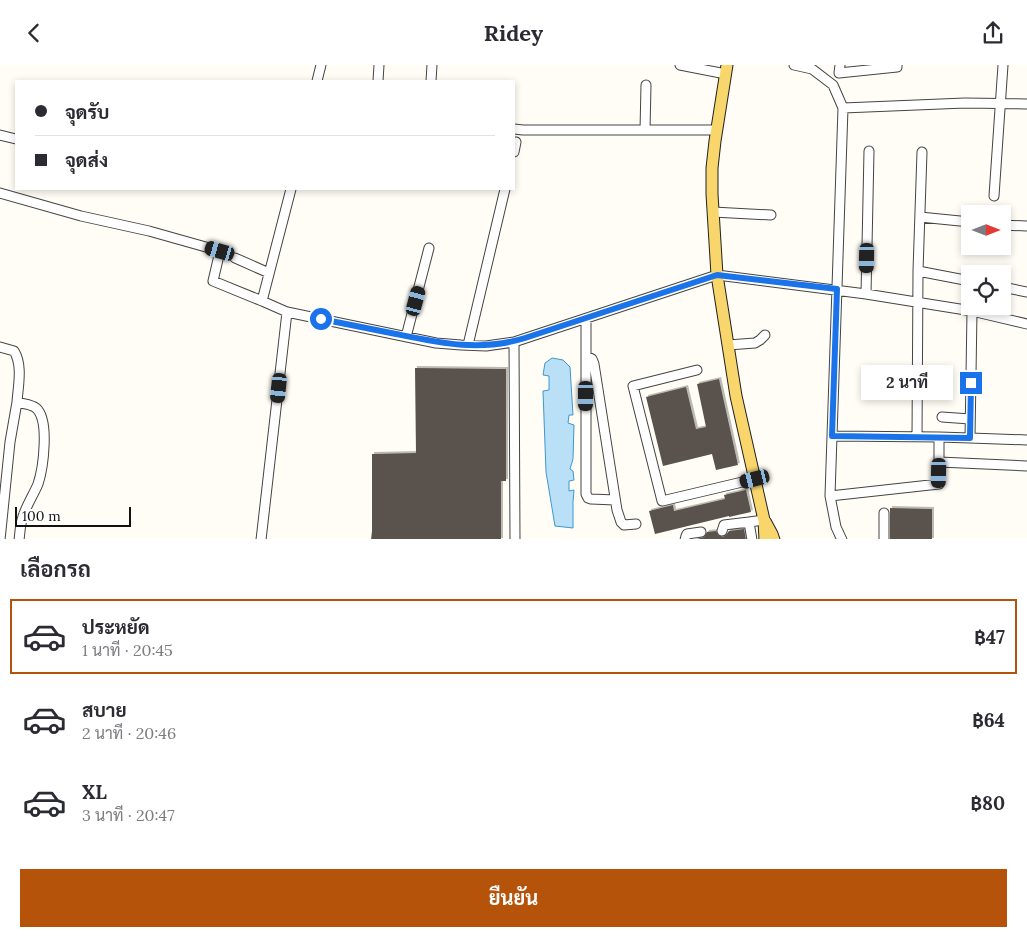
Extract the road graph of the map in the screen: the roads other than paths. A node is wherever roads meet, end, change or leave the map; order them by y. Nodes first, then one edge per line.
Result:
1 (321, 65) edge
2 (379, 65) edge
3 (432, 65) edge
4 (680, 65) edge
5 (794, 65) edge
6 (840, 65) edge
7 (897, 65) edge
8 (1003, 65) edge
9 (726, 69) edge
10 (317, 80) edge
11 (378, 80) edge
12 (431, 80) edge
13 (646, 85) dead end
14 (1001, 103) junction
15 (1027, 104) edge
16 (843, 108) junction
17 (515, 129) edge
18 (645, 130) junction
19 (717, 130) junction
20 (0, 135) edge
21 (15, 139) edge
22 (516, 142) dead end
23 (515, 147) edge
24 (869, 151) dead end
25 (922, 152) dead end
26 (291, 190) edge
27 (505, 190) edge
28 (0, 193) edge
29 (994, 196) dead end
30 (713, 212) junction
31 (771, 215) dead end
32 (920, 217) junction
33 (961, 221) edge
34 (1011, 225) edge
35 (1027, 226) edge
36 (430, 248) dead end
37 (235, 258) dead end
38 (918, 271) junction
39 (269, 273) junction
40 (717, 275) junction
41 (961, 279) edge
42 (837, 289) junction
43 (1011, 289) edge
44 (1027, 292) edge
45 (866, 293) junction
46 (262, 301) junction
47 (918, 302) junction
48 (961, 309) edge
49 (288, 312) junction
50 (972, 315) edge
51 (989, 315) edge
52 (586, 319) junction
53 (1027, 324) edge
54 (765, 335) dead end
55 (406, 337) junction
56 (514, 342) junction
57 (468, 345) junction
58 (728, 345) junction
59 (0, 347) edge
60 (586, 356) junction
61 (697, 371) dead end
62 (17, 403) junction
63 (942, 417) dead end
64 (970, 419) junction
65 (832, 436) junction
66 (917, 437) junction
67 (939, 437) junction
68 (970, 438) junction
69 (1027, 440) edge
70 (0, 441) edge
71 (10, 442) junction
72 (939, 463) junction
73 (1027, 466) edge
74 (755, 479) junction
75 (830, 496) junction
76 (615, 500) junction
77 (884, 513) dead end
78 (764, 520) junction
79 (749, 522) junction
80 (636, 525) dead end
81 (722, 531) dead end
82 (701, 532) dead end
83 (0, 539) edge
84 (20, 539) edge
85 (262, 539) edge
86 (515, 539) edge
87 (686, 539) edge
88 (752, 539) edge
89 (765, 539) edge
90 (774, 539) edge
91 (842, 539) edge
92 (884, 539) edge

1 - 10 street
2 - 11 street
3 - 12 street
4 - 9 street
5 - 16 street
6 - 7 street
8 - 14 street
9 - 19 main road
13 - 18 street
14 - 15 street
14 - 16 street
14 - 29 street
16 - 42 street
17 - 18 street
18 - 19 street
19 - 30 main road
20 - 21 street
22 - 23 street
24 - 45 street
25 - 32 street
26 - 39 street
27 - 57 street
28 - 46 street
30 - 31 street
30 - 40 main road
32 - 33 street
32 - 38 street
34 - 35 street
36 - 55 street
37 - 39 street
38 - 41 street
38 - 47 street
39 - 46 street
40 - 42 street
40 - 52 street
40 - 58 main road
42 - 45 street
42 - 65 street
43 - 44 street
45 - 47 street
46 - 49 street
47 - 48 street
47 - 66 street
49 - 55 street
49 - 85 street
50 - 64 street
51 - 53 street
52 - 56 street
52 - 60 street
54 - 58 street
55 - 57 street
56 - 57 street
56 - 86 street
58 - 74 main road
59 - 62 street
60 - 76 street
60 - 76 street
61 - 74 street
62 - 71 street
62 - 84 street
63 - 64 street
64 - 68 street
65 - 66 street
65 - 75 street
66 - 67 street
67 - 68 street
67 - 72 street
68 - 69 street
70 - 71 street
71 - 83 street
72 - 73 street
72 - 75 street
74 - 78 main road
75 - 91 street
76 - 80 street
77 - 92 street
78 - 79 street
78 - 89 main road
78 - 90 main road
79 - 81 street
79 - 88 street
82 - 87 street

